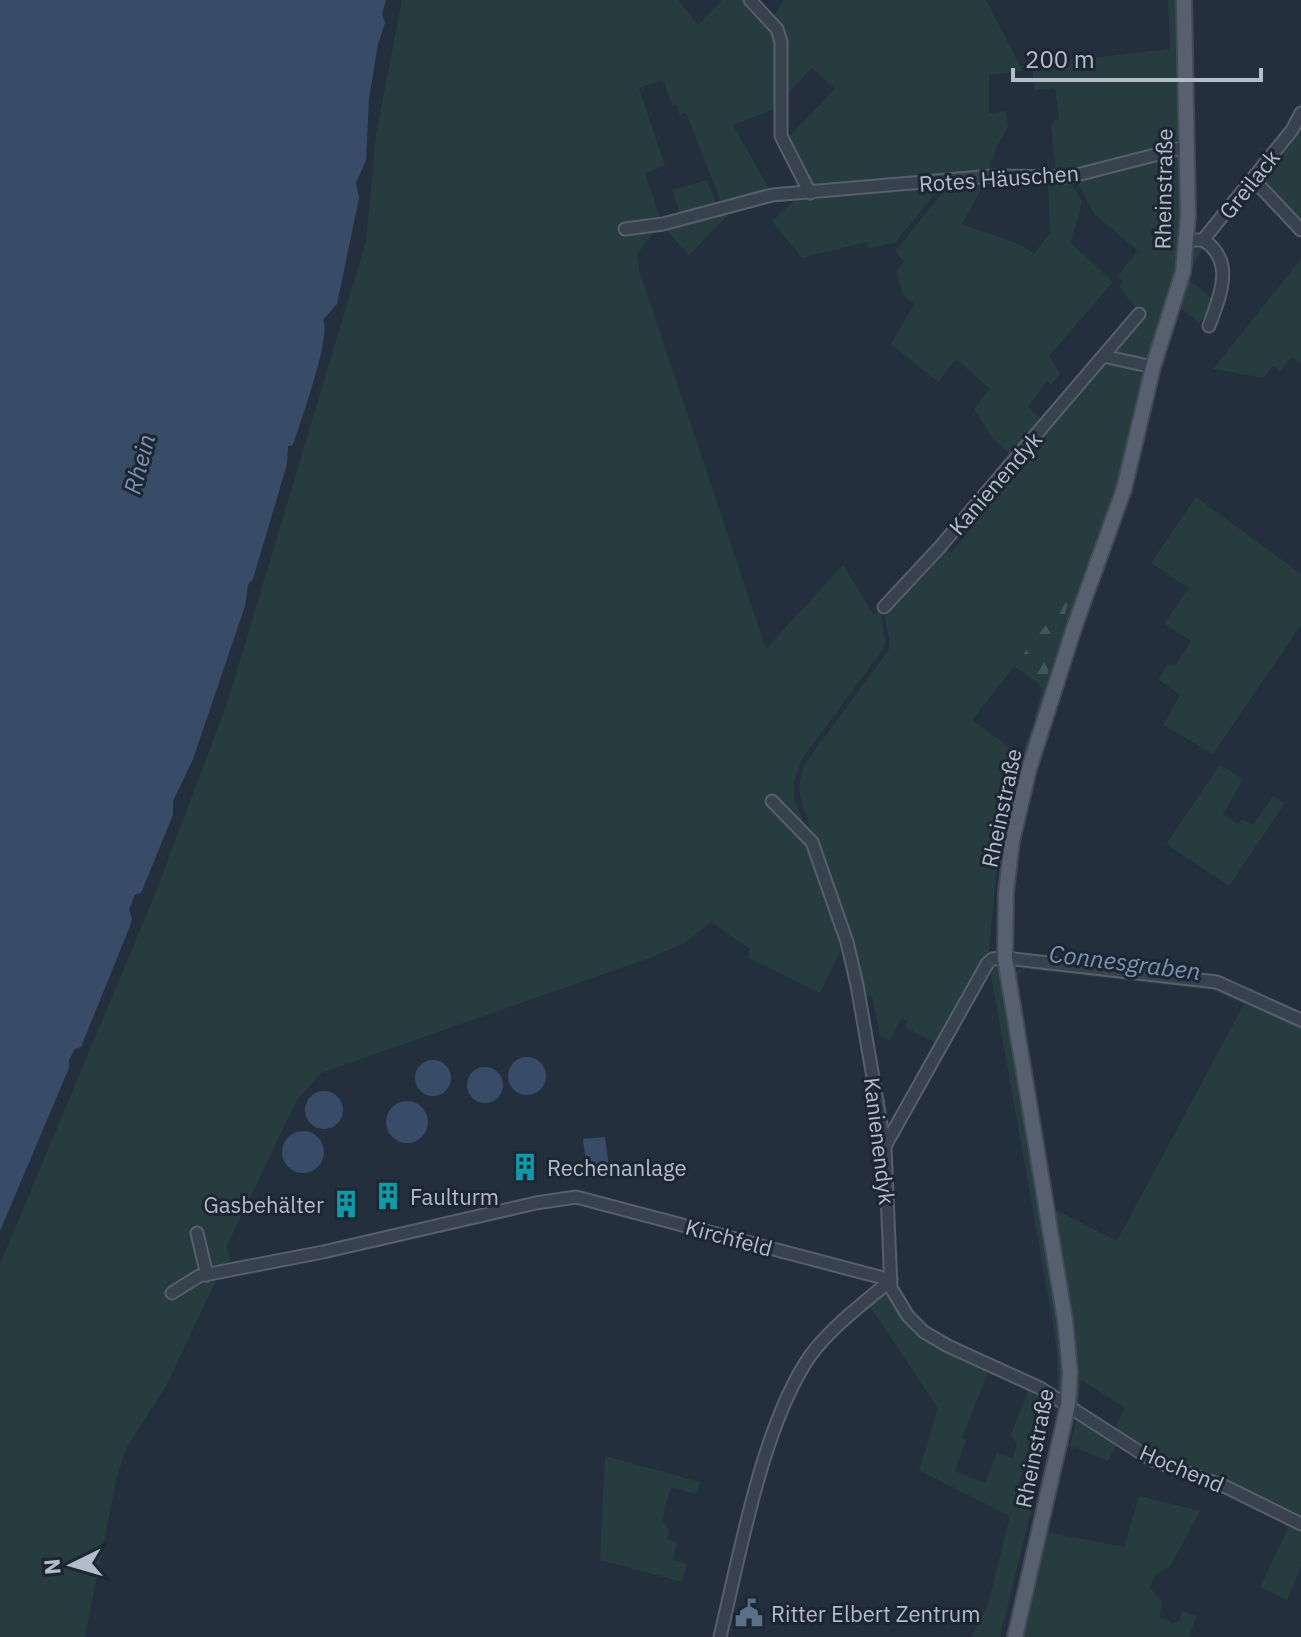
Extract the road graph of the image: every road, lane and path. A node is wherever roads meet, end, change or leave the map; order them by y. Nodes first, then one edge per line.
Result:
1 (750, 0) edge
2 (1184, 0) edge
3 (1301, 113) edge
4 (1186, 147) junction
5 (1253, 179) junction
6 (810, 193) junction
7 (625, 229) dead end
8 (1301, 230) edge
9 (1187, 240) junction
10 (1203, 240) junction
11 (1139, 314) dead end
12 (1209, 326) dead end
13 (1103, 356) junction
14 (1153, 367) junction
15 (884, 607) dead end
16 (772, 801) dead end
17 (1005, 958) junction
18 (1301, 1020) edge
19 (885, 1147) junction
20 (197, 1233) dead end
21 (207, 1275) junction
22 (891, 1280) junction
23 (172, 1293) dead end
24 (1068, 1405) junction
25 (1301, 1524) edge
26 (720, 1637) edge
27 (1015, 1637) edge

1 - 6 street
2 - 4 main road, Rheinstraße
3 - 5 street, Greilack
4 - 6 street, Rotes Häuschen
4 - 9 main road, Rheinstraße
5 - 8 street
5 - 10 street, Greilack
6 - 7 street, Rotes Häuschen
9 - 10 street, Greilack
9 - 14 main road, Rheinstraße
10 - 12 street
11 - 13 street, Kanienendyk
13 - 14 street
13 - 15 street, Kanienendyk
14 - 17 main road, Rheinstraße
16 - 19 street, Kanienendyk
17 - 18 street
17 - 19 street
17 - 24 main road, Rheinstraße
19 - 22 street, Kanienendyk
20 - 21 street
21 - 22 street, Kirchfeld
21 - 23 street, Kirchfeld
22 - 24 street, Kanienendyk
22 - 26 street
24 - 25 street, Hochend
24 - 27 main road, Rheinstraße

